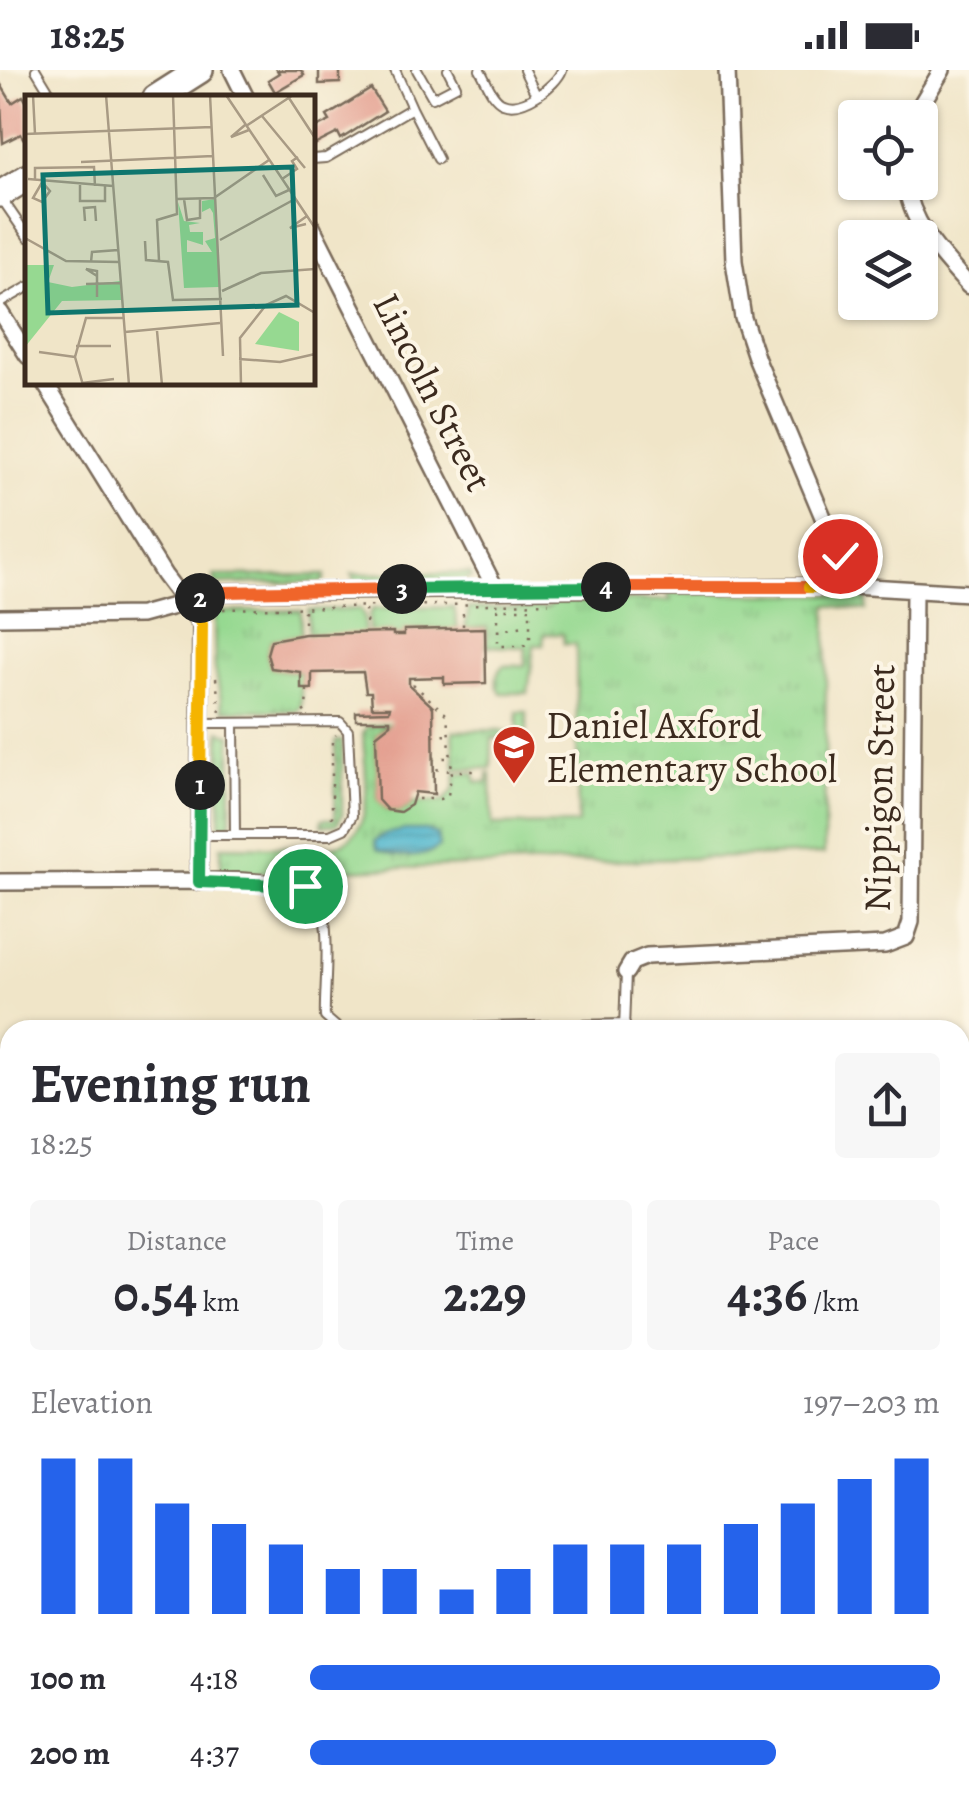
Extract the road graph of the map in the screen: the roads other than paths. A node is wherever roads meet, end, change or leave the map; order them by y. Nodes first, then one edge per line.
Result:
1 (36, 70) edge
2 (232, 70) edge
3 (395, 70) edge
4 (417, 70) edge
5 (448, 70) edge
6 (524, 70) edge
7 (562, 70) edge
8 (728, 70) edge
9 (942, 70) edge
10 (482, 71) edge
11 (194, 72) edge
12 (536, 94) junction
13 (51, 95) edge
14 (162, 95) edge
15 (244, 95) edge
16 (924, 100) edge
17 (412, 108) junction
18 (315, 158) edge
19 (438, 159) dead end
20 (25, 179) edge
21 (0, 195) edge
22 (911, 200) edge
23 (25, 232) edge
24 (315, 232) edge
25 (969, 286) edge
26 (25, 289) edge
27 (0, 304) edge
28 (0, 312) edge
29 (24, 344) edge
30 (46, 385) edge
31 (852, 586) junction
32 (495, 588) junction
33 (914, 590) junction
34 (969, 593) edge
35 (185, 602) junction
36 (0, 617) edge
37 (234, 723) junction
38 (200, 724) junction
39 (200, 835) junction
40 (235, 835) junction
41 (0, 882) edge
42 (199, 882) junction
43 (305, 886) joint
44 (626, 972) joint
45 (328, 1020) edge
46 (625, 1020) edge

1 - 13 lane
2 - 15 street
3 - 17 lane
4 - 5 lane
6 - 12 lane
7 - 12 lane
8 - 31 street
9 - 16 street
10 - 12 lane
11 - 14 main road
17 - 18 lane
17 - 19 lane
20 - 21 main road
21 - 23 lane
22 - 25 street
24 - 32 street, Lincoln Street
26 - 27 lane
28 - 29 street
30 - 35 street
31 - 32 street
31 - 33 street
32 - 35 street
33 - 34 street
33 - 44 street, Nippigon Street
35 - 36 street
35 - 38 street
37 - 38 lane
37 - 40 lane
37 - 40 lane
38 - 39 street
39 - 40 lane
39 - 42 street
41 - 42 street
42 - 43 street
43 - 45 lane
44 - 46 lane

